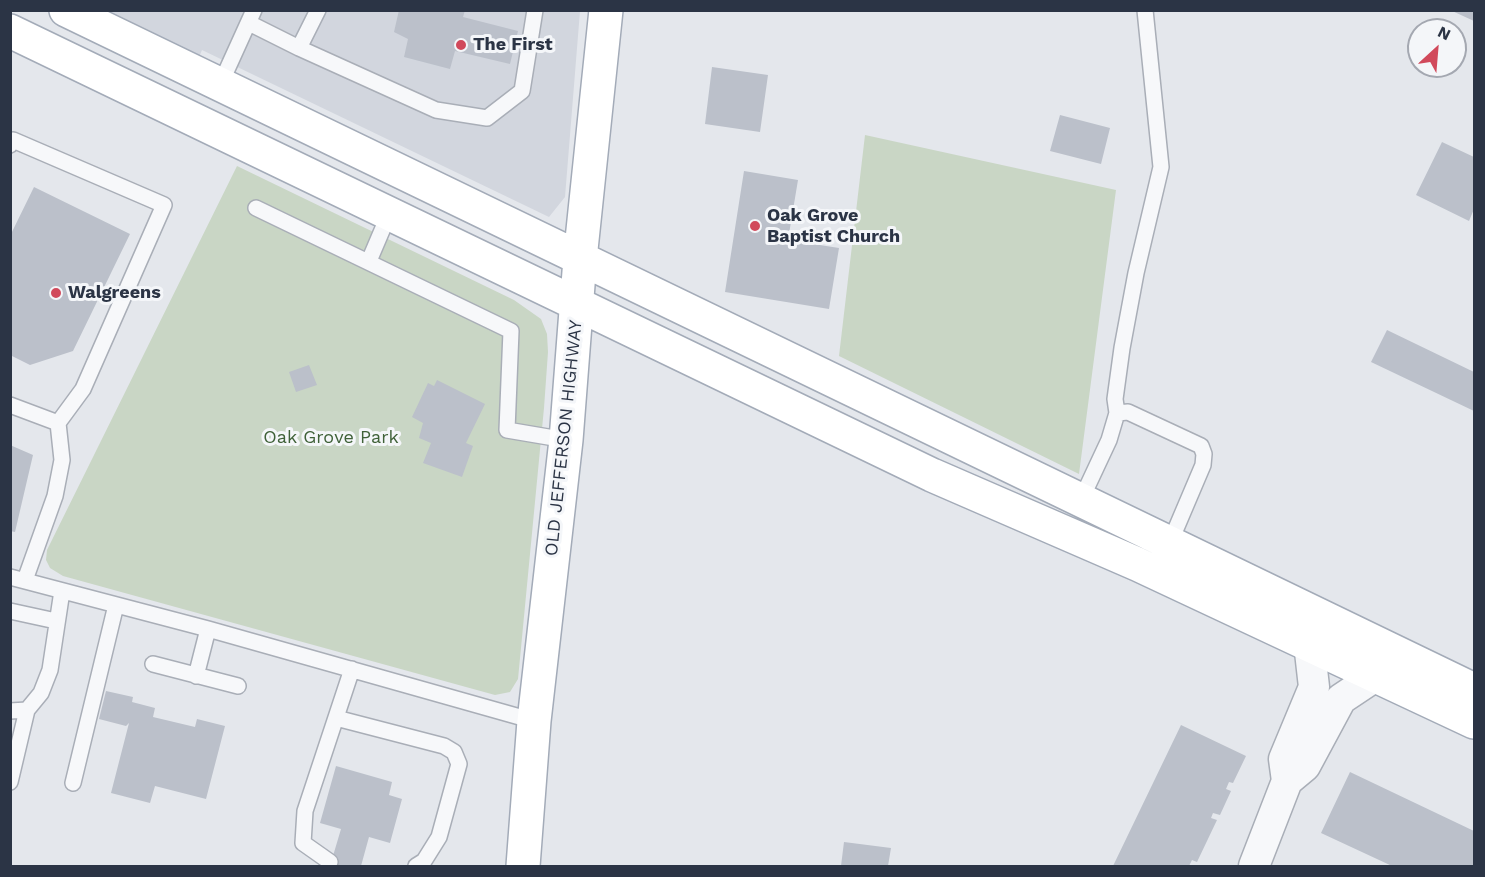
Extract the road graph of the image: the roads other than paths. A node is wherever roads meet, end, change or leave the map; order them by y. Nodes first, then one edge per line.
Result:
1 (66, 10) edge
2 (318, 10) edge
3 (535, 10) edge
4 (606, 10) edge
5 (1145, 10) edge
6 (251, 17) edge
7 (109, 20) edge
8 (10, 31) edge
9 (299, 48) junction
10 (220, 85) junction
11 (10, 145) edge
12 (256, 208) dead end
13 (389, 214) junction
14 (580, 259) junction
15 (369, 261) junction
16 (577, 306) junction
17 (10, 405) edge
18 (1117, 413) junction
19 (57, 423) junction
20 (566, 441) junction
21 (1080, 502) junction
22 (1169, 545) junction
23 (18, 579) edge
24 (62, 591) junction
25 (116, 605) junction
26 (10, 611) edge
27 (57, 621) junction
28 (208, 629) junction
29 (1309, 643) junction
30 (153, 664) dead end
31 (352, 669) junction
32 (1377, 675) junction
33 (196, 676) junction
34 (238, 687) dead end
35 (1474, 690) edge
36 (27, 710) junction
37 (1319, 710) junction
38 (10, 711) edge
39 (336, 718) junction
40 (534, 721) junction
41 (1474, 722) edge
42 (10, 782) edge
43 (74, 783) dead end
44 (330, 862) dead end
45 (1258, 865) edge
46 (416, 867) edge
47 (523, 867) edge

1 - 7 main road
2 - 9 lane
3 - 9 lane
4 - 14 main road, OLD JEFFERSON HIGHWAY
5 - 18 lane
6 - 9 lane
6 - 10 lane
7 - 10 main road
8 - 13 main road
10 - 14 main road
11 - 19 lane
12 - 15 lane
13 - 15 lane
13 - 16 main road
14 - 16 main road, OLD JEFFERSON HIGHWAY
14 - 21 main road
15 - 20 lane
16 - 20 main road, OLD JEFFERSON HIGHWAY
16 - 29 main road
17 - 19 lane
18 - 21 lane
18 - 22 lane
19 - 23 lane
20 - 40 main road, OLD JEFFERSON HIGHWAY
21 - 22 main road
22 - 35 main road
23 - 24 lane
24 - 25 lane
24 - 27 lane
25 - 28 lane
25 - 43 lane
26 - 27 lane
27 - 36 lane
28 - 31 lane
28 - 33 lane
29 - 32 main road
29 - 37 street
30 - 33 lane
31 - 39 lane
31 - 40 lane
32 - 37 street
32 - 41 main road
33 - 34 lane
36 - 38 lane
36 - 42 lane
37 - 45 street
39 - 44 lane
39 - 46 lane
40 - 47 main road, OLD JEFFERSON HIGHWAY

